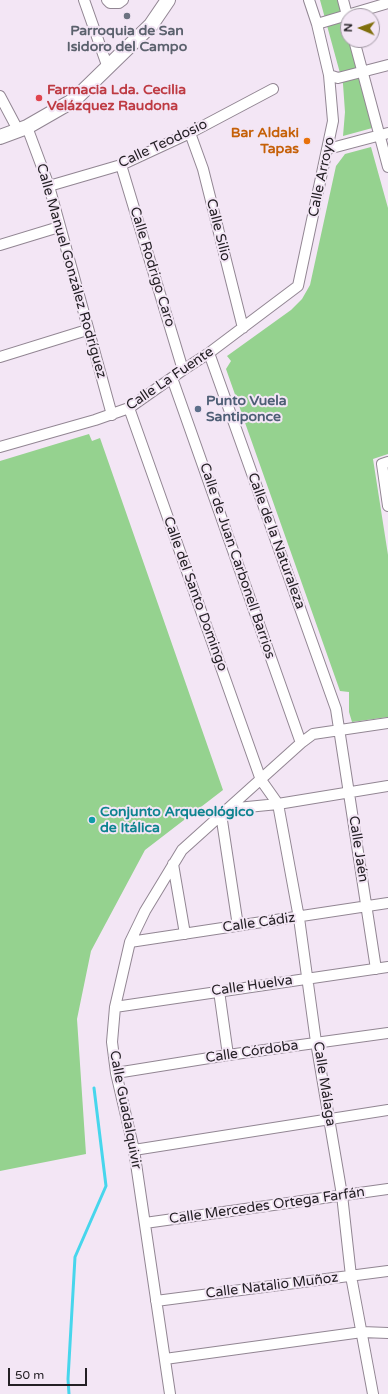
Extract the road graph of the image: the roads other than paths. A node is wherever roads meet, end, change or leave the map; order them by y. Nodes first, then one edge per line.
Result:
1 (84, 0) edge
2 (107, 0) edge
3 (123, 0) edge
4 (168, 0) edge
5 (309, 0) edge
6 (388, 3) edge
7 (374, 8) edge
8 (340, 19) edge
9 (317, 24) junction
10 (356, 48) edge
11 (388, 65) edge
12 (108, 68) junction
13 (362, 71) junction
14 (329, 75) junction
15 (273, 89) dead end
16 (0, 96) edge
17 (23, 129) junction
18 (190, 133) junction
19 (384, 134) edge
20 (0, 137) edge
21 (328, 149) junction
22 (121, 165) junction
23 (388, 167) edge
24 (48, 186) junction
25 (59, 227) junction
26 (0, 245) edge
27 (243, 328) junction
28 (87, 330) junction
29 (209, 353) junction
30 (0, 358) edge
31 (183, 370) junction
32 (172, 378) junction
33 (129, 408) junction
34 (112, 415) junction
35 (0, 447) edge
36 (388, 462) edge
37 (388, 506) edge
38 (388, 723) edge
39 (339, 729) junction
40 (301, 743) junction
41 (261, 780) junction
42 (388, 786) edge
43 (349, 793) junction
44 (278, 804) junction
45 (224, 811) junction
46 (173, 864) junction
47 (388, 903) edge
48 (367, 906) junction
49 (298, 918) junction
50 (238, 926) junction
51 (185, 934) junction
52 (130, 942) junction
53 (388, 967) edge
54 (376, 969) junction
55 (307, 978) junction
56 (219, 991) junction
57 (115, 1007) junction
58 (388, 1033) edge
59 (316, 1042) junction
60 (228, 1055) junction
61 (116, 1073) junction
62 (388, 1110) edge
63 (329, 1119) junction
64 (134, 1150) junction
65 (388, 1189) edge
66 (342, 1195) junction
67 (145, 1223) junction
68 (388, 1272) edge
69 (351, 1276) junction
70 (156, 1301) junction
71 (362, 1332) junction
72 (388, 1333) edge
73 (165, 1359) junction
74 (170, 1394) edge
75 (373, 1394) edge

1 - 12 street
2 - 3 street
4 - 12 main road
5 - 9 street, Calle Arroyo
6 - 7 street
8 - 9 street
9 - 14 street, Calle Arroyo
10 - 13 street
11 - 13 street
12 - 17 main road
13 - 14 street
13 - 19 street
14 - 21 street, Calle Arroyo
15 - 18 street, Calle Teodosio
16 - 17 street, Calle Manuel González Rodríguez
17 - 20 main road
17 - 24 street, Calle Manuel González Rodríguez
18 - 22 street, Calle Teodosio
18 - 27 street, Calle Silio
19 - 21 street
19 - 23 street
21 - 27 street, Calle Arroyo
22 - 24 street, Calle Teodosio
22 - 31 street, Calle Rodrigo Caro
24 - 25 street, Calle Manuel González Rodríguez
25 - 26 street
25 - 28 street, Calle Manuel González Rodríguez
27 - 29 street, Calle La Fuente
28 - 30 street
28 - 34 street, Calle Manuel González Rodríguez
29 - 31 street, Calle La Fuente
29 - 39 street, Calle de la Naturaleza
31 - 32 street, Calle La Fuente
32 - 33 street, Calle La Fuente
32 - 40 street, Calle de Juan Carbonell Barrios
33 - 34 street, Calle La Fuente
33 - 41 street, Calle del Santo Domingo
34 - 35 street, Calle La Fuente
36 - 37 street
38 - 39 street, Calle Guadalquivir
39 - 40 street, Calle Guadalquivir
39 - 43 street, Calle Jaén
40 - 41 street, Calle Guadalquivir
41 - 44 street, Calle Málaga
41 - 45 street, Calle Guadalquivir
42 - 43 street
43 - 44 street
43 - 48 street, Calle Jaén
44 - 45 street
44 - 49 street, Calle Málaga
45 - 46 street, Calle Guadalquivir
45 - 50 street
46 - 51 street
46 - 52 street, Calle Guadalquivir
47 - 48 street, Calle Cádiz
48 - 49 street, Calle Cádiz
48 - 54 street, Calle Jaén
49 - 50 street, Calle Cádiz
49 - 55 street, Calle Málaga
50 - 51 street, Calle Cádiz
51 - 52 street, Calle Cádiz
52 - 57 street, Calle Guadalquivir
53 - 54 street, Calle Huelva
54 - 55 street, Calle Huelva
55 - 56 street, Calle Huelva
55 - 59 street, Calle Málaga
56 - 57 street, Calle Huelva
56 - 60 street
57 - 61 street, Calle Guadalquivir
58 - 59 street, Calle Córdoba
59 - 60 street, Calle Córdoba
59 - 63 street, Calle Málaga
60 - 61 street, Calle Córdoba
61 - 64 street, Calle Guadalquivir
62 - 63 street
63 - 64 street
63 - 66 street, Calle Málaga
64 - 67 street, Calle Guadalquivir
65 - 66 street, Calle Mercedes Ortega Farfán
66 - 67 street, Calle Mercedes Ortega Farfán
66 - 69 street, Calle Málaga
67 - 70 street, Calle Guadalquivir
68 - 69 street, Calle Natalio Muñoz
69 - 70 street, Calle Natalio Muñoz
69 - 71 street, Calle Málaga
70 - 73 street, Calle Guadalquivir
71 - 72 street
71 - 73 street
71 - 75 street, Calle Málaga
73 - 74 street, Calle Guadalquivir

